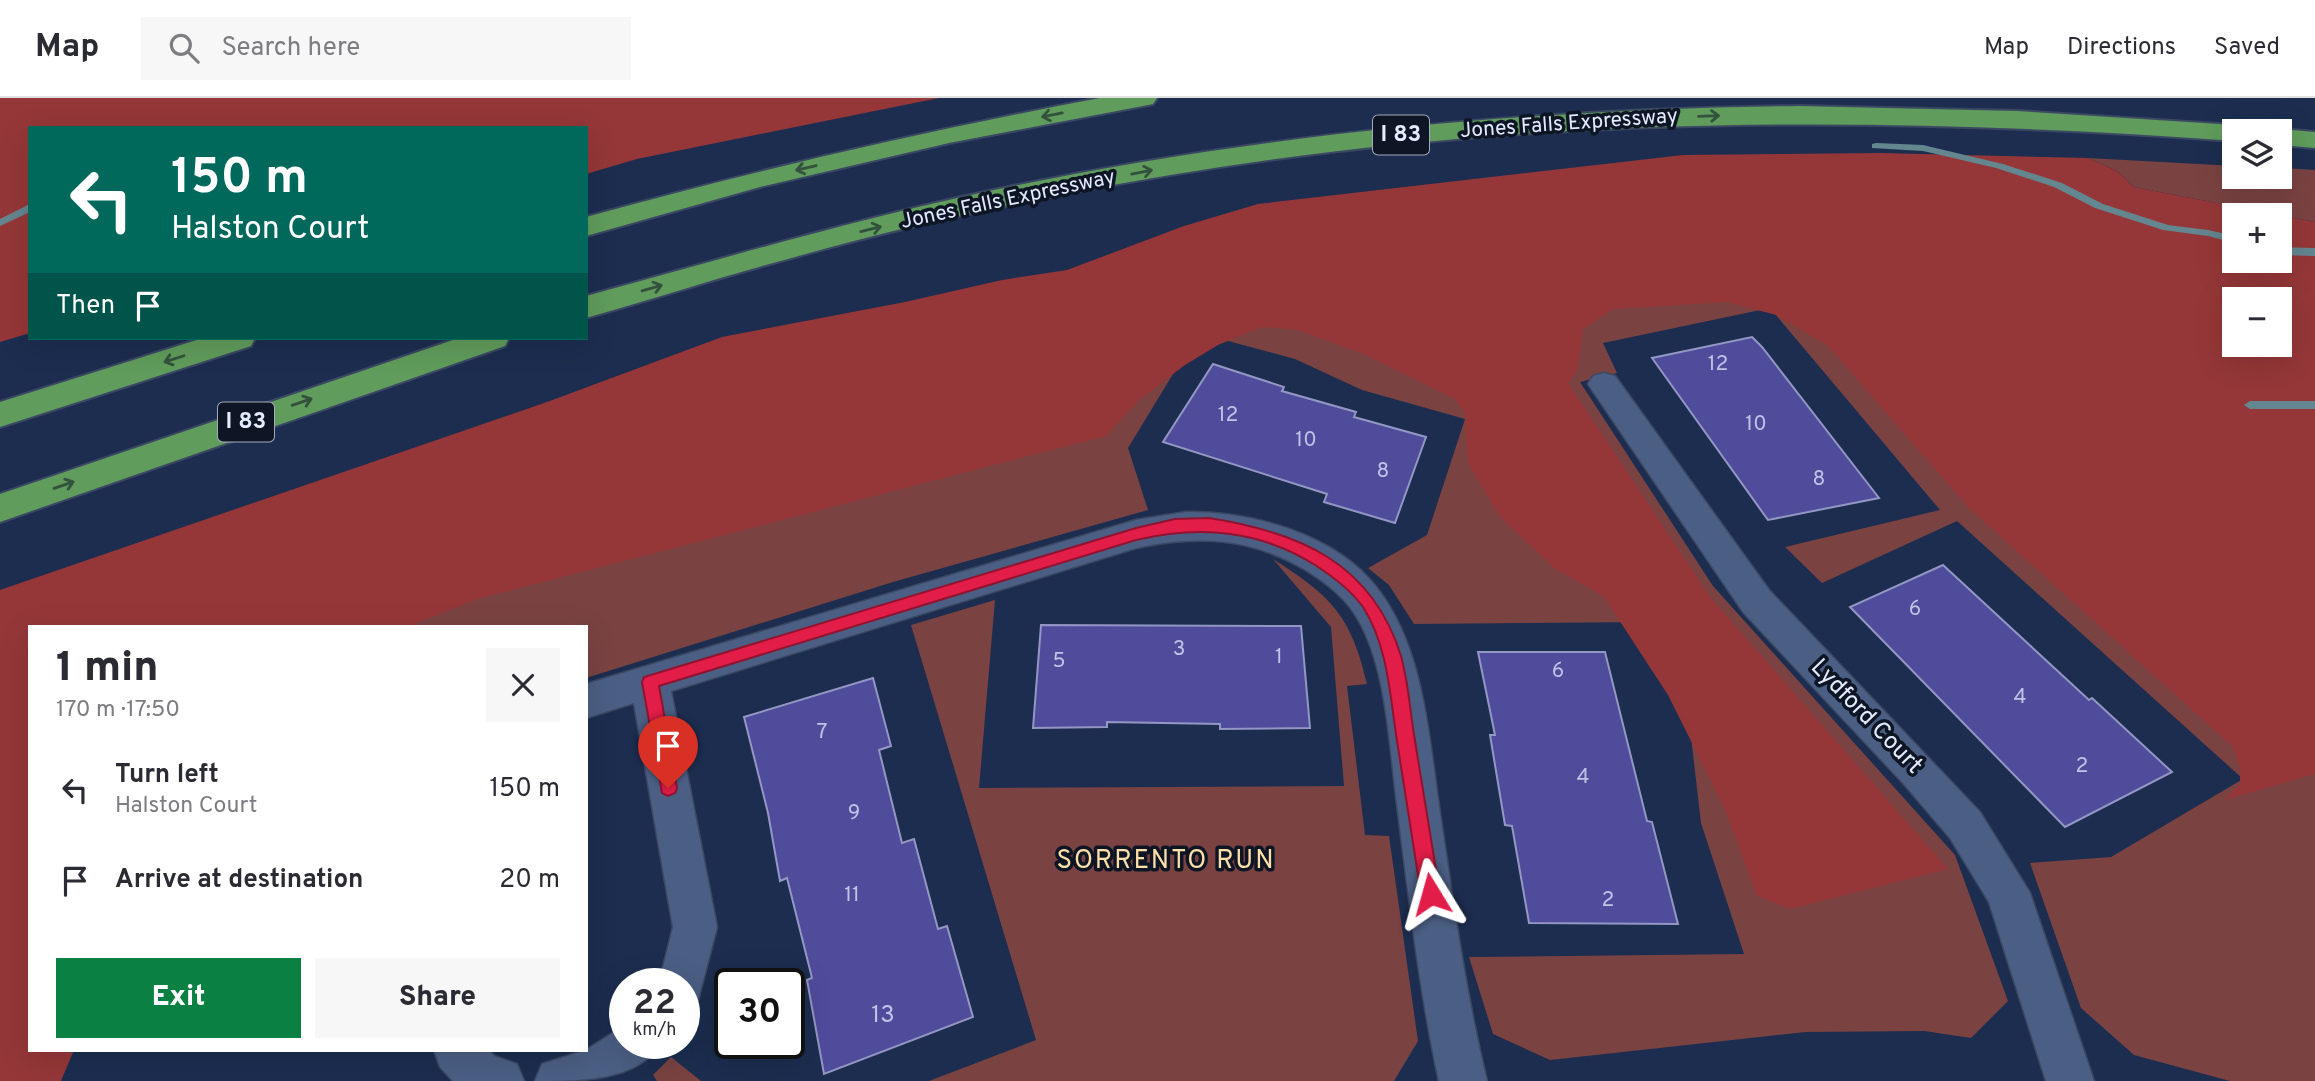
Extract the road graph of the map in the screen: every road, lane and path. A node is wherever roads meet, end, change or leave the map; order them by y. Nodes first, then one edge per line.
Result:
1 (1143, 98) edge
2 (2222, 132) edge
3 (2292, 138) edge
4 (2315, 140) edge
5 (588, 226) edge
6 (588, 306) edge
7 (233, 340) edge
8 (487, 340) edge
9 (1604, 384) dead end
10 (0, 415) edge
11 (0, 508) edge
12 (650, 682) junction
13 (588, 700) edge
14 (686, 968) edge
15 (459, 1052) edge
16 (613, 1059) edge
17 (500, 1081) edge
18 (559, 1081) edge
19 (1463, 1081) edge
20 (2070, 1081) edge

1 -> 5 highway
6 -> 2 highway, Jones Falls Expressway / I 83
3 - 4 highway
7 -> 10 highway
11 -> 8 highway, I 83
9 - 20 street, Lydford Court
12 - 13 street
12 - 14 street
12 - 19 street
15 - 17 street
16 - 18 street

